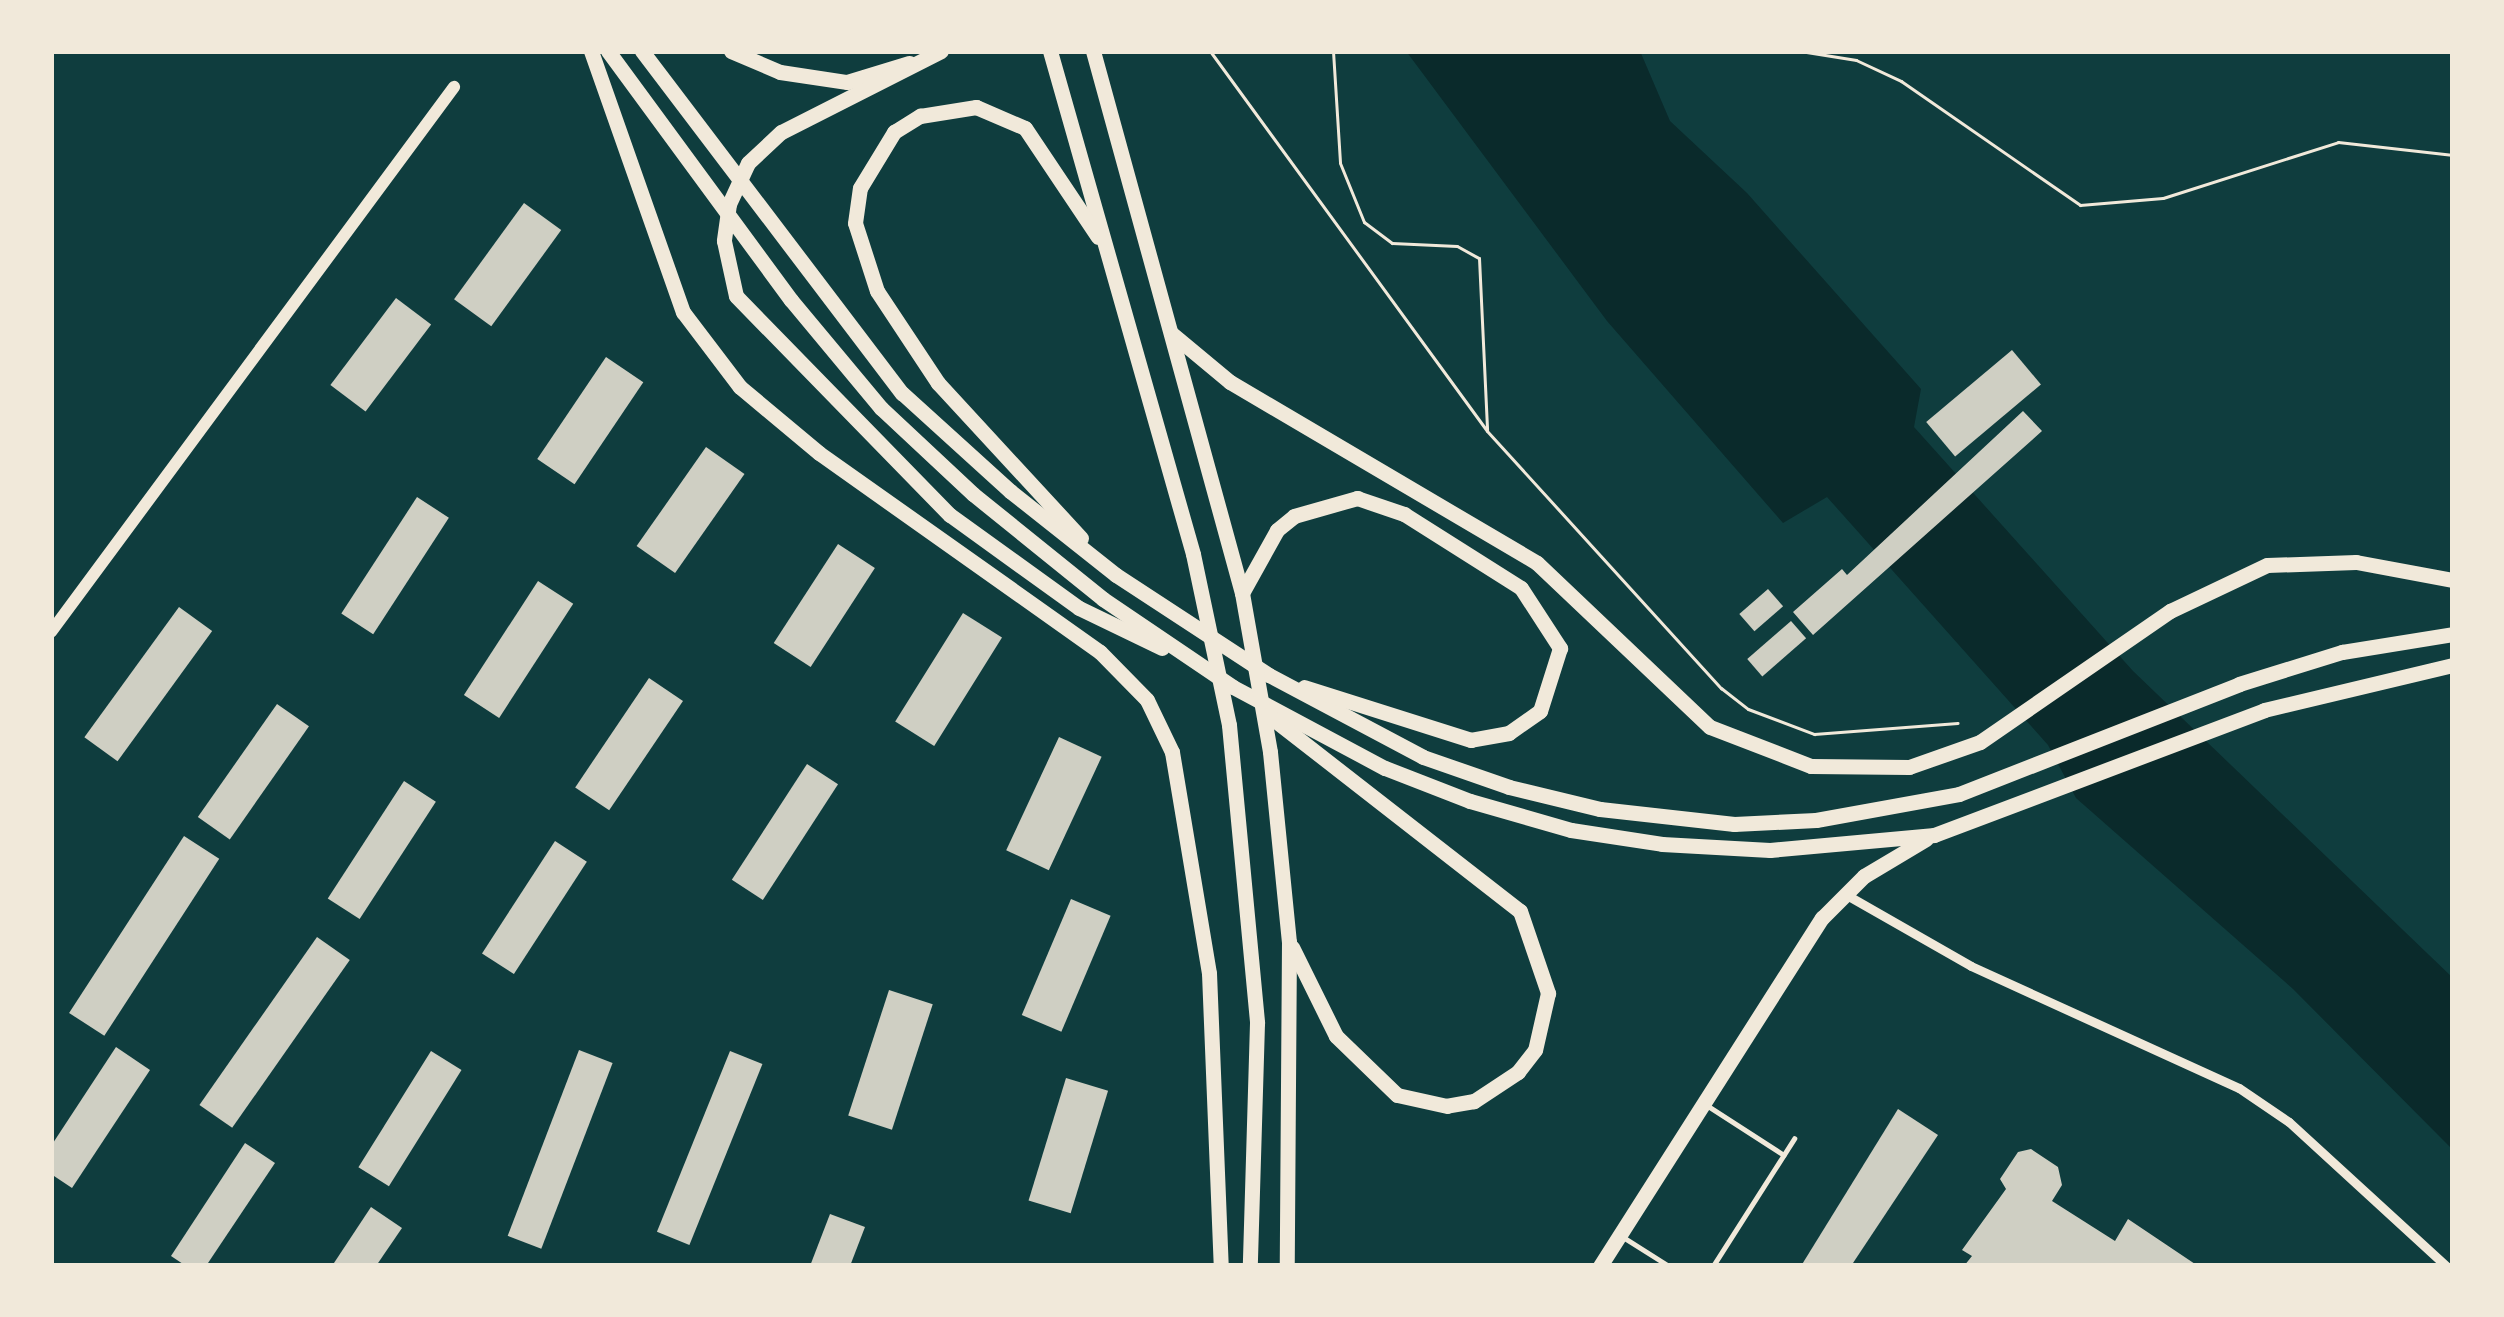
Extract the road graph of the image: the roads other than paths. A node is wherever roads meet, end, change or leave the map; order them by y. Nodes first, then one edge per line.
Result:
1 (591, 51) edge
2 (608, 51) edge
3 (642, 51) edge
4 (731, 51) edge
5 (1050, 51) edge
6 (1093, 51) edge
7 (938, 53) edge
8 (454, 87) dead end
9 (1107, 251) junction
10 (1171, 333) junction
11 (1116, 575) junction
12 (2453, 580) edge
13 (1242, 593) junction
14 (51, 632) edge
15 (2453, 634) edge
16 (1187, 657) junction
17 (2453, 665) edge
18 (1269, 675) junction
19 (1233, 687) junction
20 (1934, 835) junction
21 (1845, 894) junction
22 (1289, 942) junction
23 (1703, 1103) junction
24 (1794, 1139) dead end
25 (1784, 1154) junction
26 (1619, 1235) junction
27 (1221, 1266) edge
28 (1250, 1266) edge
29 (1287, 1266) edge
30 (1600, 1266) edge
31 (1669, 1266) edge
32 (1713, 1266) edge
33 (2446, 1266) edge

1 - 27 main road
2 - 16 main road
3 - 11 main road
4 - 7 main road
5 - 9 main road
6 - 10 main road
7 - 16 main road
8 - 14 street
9 - 11 main road
9 - 28 main road
10 - 12 main road
10 - 13 main road
11 - 18 main road
13 - 18 main road
13 - 22 main road
15 - 18 main road
16 - 19 main road
17 - 20 main road
19 - 20 main road
19 - 22 main road
20 - 21 main road
21 - 23 main road
21 - 33 street
22 - 29 main road
23 - 25 lane
23 - 26 main road
24 - 25 lane
25 - 32 lane
26 - 30 main road
26 - 31 lane

